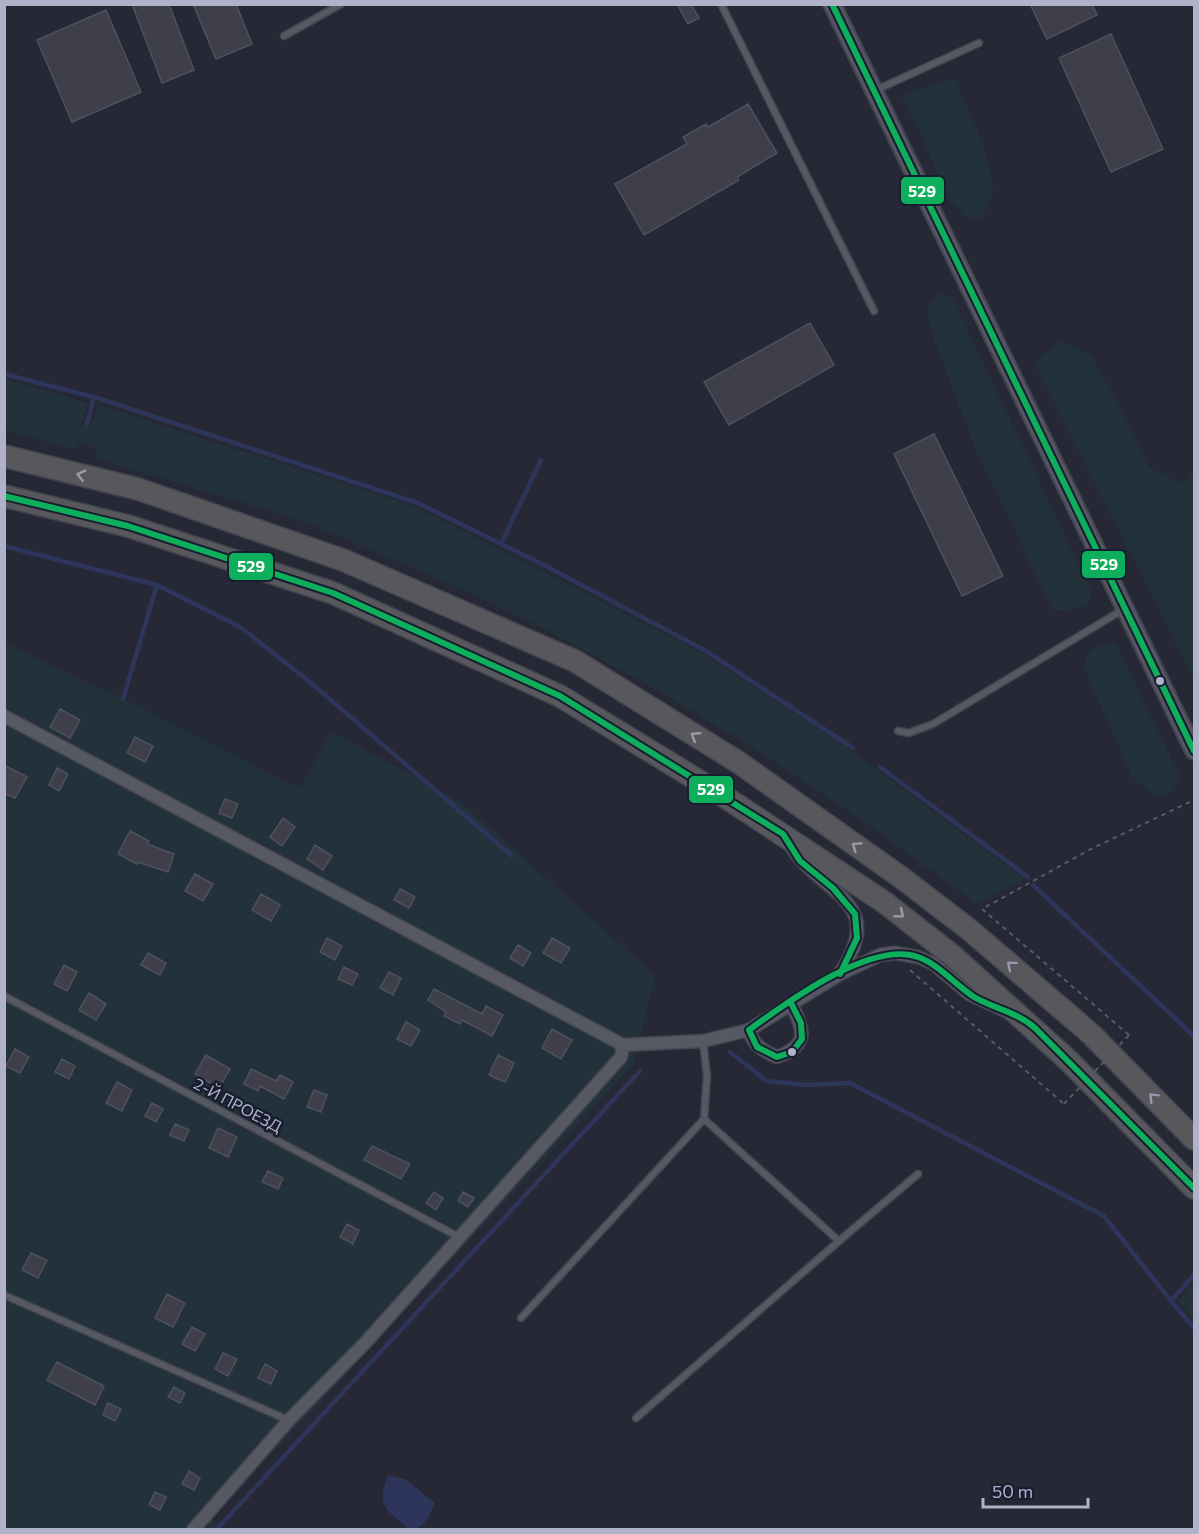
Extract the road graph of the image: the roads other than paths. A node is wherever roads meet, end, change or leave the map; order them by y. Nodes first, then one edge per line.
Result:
1 (341, 4) edge
2 (721, 4) edge
3 (832, 4) edge
4 (284, 36) dead end
5 (979, 43) dead end
6 (874, 91) junction
7 (874, 311) dead end
8 (4, 456) edge
9 (4, 496) edge
10 (1124, 609) junction
11 (4, 716) edge
12 (898, 731) dead end
13 (1194, 751) edge
14 (783, 834) junction
15 (840, 975) junction
16 (4, 996) edge
17 (791, 1003) junction
18 (1020, 1016) junction
19 (749, 1030) junction
20 (702, 1041) junction
21 (623, 1045) junction
22 (704, 1119) junction
23 (1194, 1139) edge
24 (918, 1174) dead end
25 (1194, 1188) edge
26 (459, 1237) junction
27 (839, 1241) junction
28 (4, 1295) edge
29 (520, 1318) dead end
30 (636, 1418) dead end
31 (289, 1420) junction
32 (193, 1530) edge

1 - 4 lane
2 - 7 lane
3 - 6 street
5 - 6 lane
6 - 10 street
23 -> 8 highway
9 - 14 highway
10 - 12 lane
10 - 13 street
11 - 21 street
14 - 15 street
14 -> 18 highway
15 - 17 street
15 - 18 street
16 - 26 lane, 2-Й ПРОЕЗД
17 - 19 street
17 - 19 street
18 - 25 highway
19 - 20 street
20 - 21 street
20 - 22 lane
21 - 26 street
22 - 27 lane
22 - 29 lane
24 - 27 lane
26 - 31 street
27 - 30 lane
28 - 31 lane
31 - 32 street

